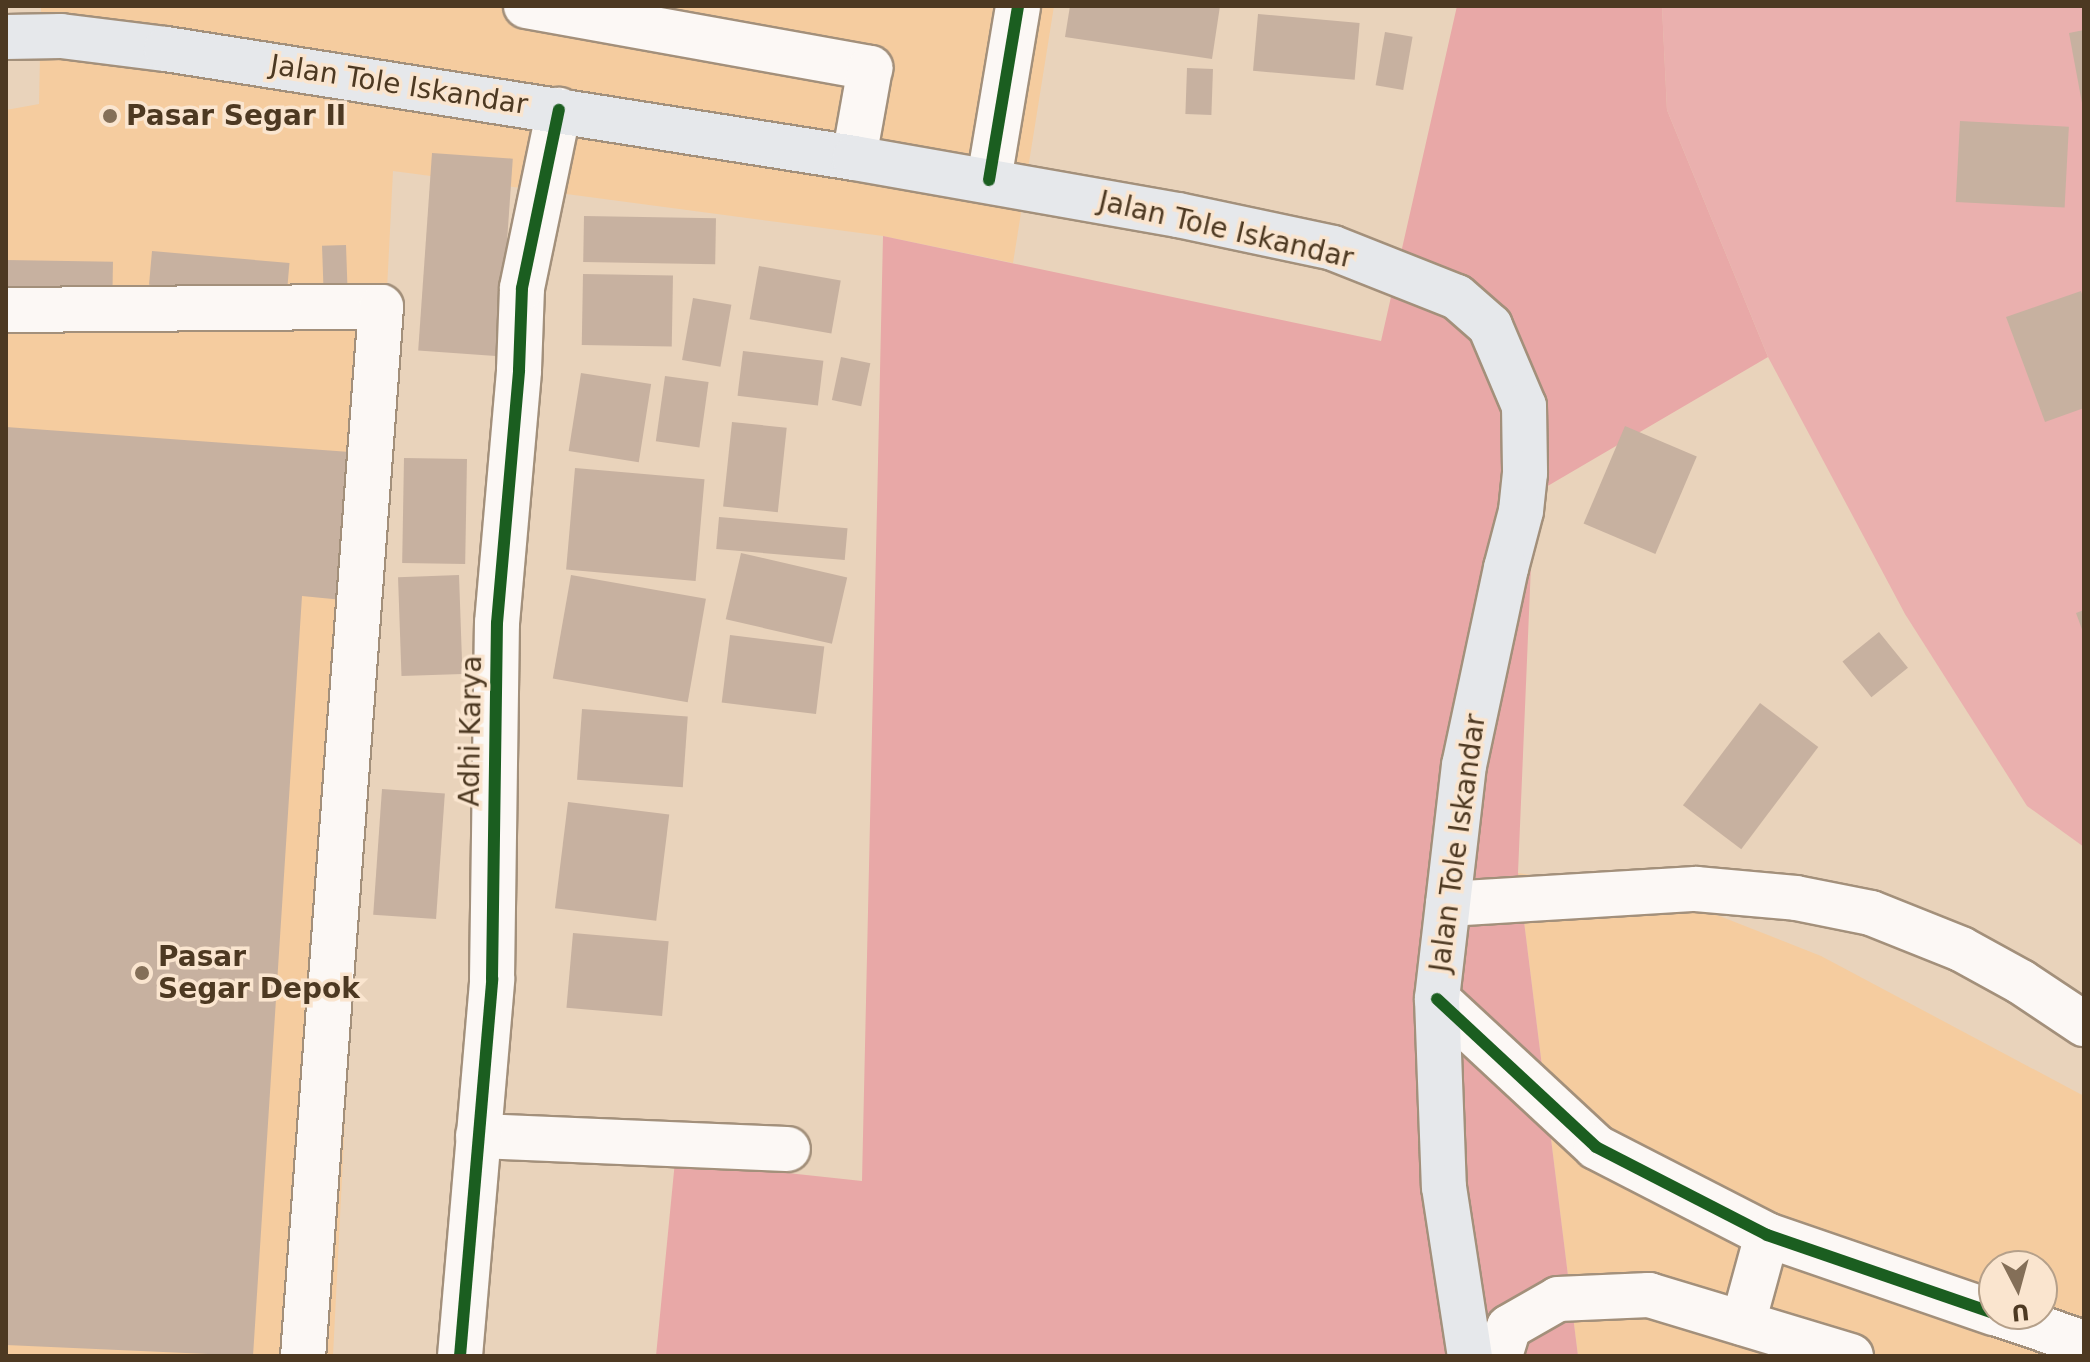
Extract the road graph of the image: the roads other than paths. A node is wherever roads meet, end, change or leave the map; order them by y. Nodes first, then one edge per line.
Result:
1 (526, 6) edge
2 (1018, 6) edge
3 (6, 37) edge
4 (559, 110) junction
5 (854, 158) junction
6 (989, 180) junction
7 (6, 310) edge
8 (1448, 904) junction
9 (1437, 999) junction
10 (2084, 1024) edge
11 (478, 1136) junction
12 (788, 1149) dead end
13 (1767, 1235) junction
14 (1978, 1307) edge
15 (1743, 1323) junction
16 (2038, 1330) edge
17 (2080, 1347) edge
18 (303, 1356) edge
19 (460, 1356) edge
20 (1470, 1356) edge
21 (1500, 1356) edge
22 (1851, 1356) edge

1 - 5 street
2 - 6 street
3 - 4 main road, Jalan Tole Iskandar
4 - 5 main road, Jalan Tole Iskandar
4 - 11 street, Adhi Karya
5 - 6 main road, Jalan Tole Iskandar
6 - 8 main road, Jalan Tole Iskandar
7 - 18 street
8 - 9 main road, Jalan Tole Iskandar
8 - 10 street
9 - 13 street
9 - 20 main road, Jalan Tole Iskandar
11 - 12 street
11 - 19 street, Adhi Karya
13 - 14 street
13 - 15 street
15 - 21 street
15 - 22 street
16 - 17 street

